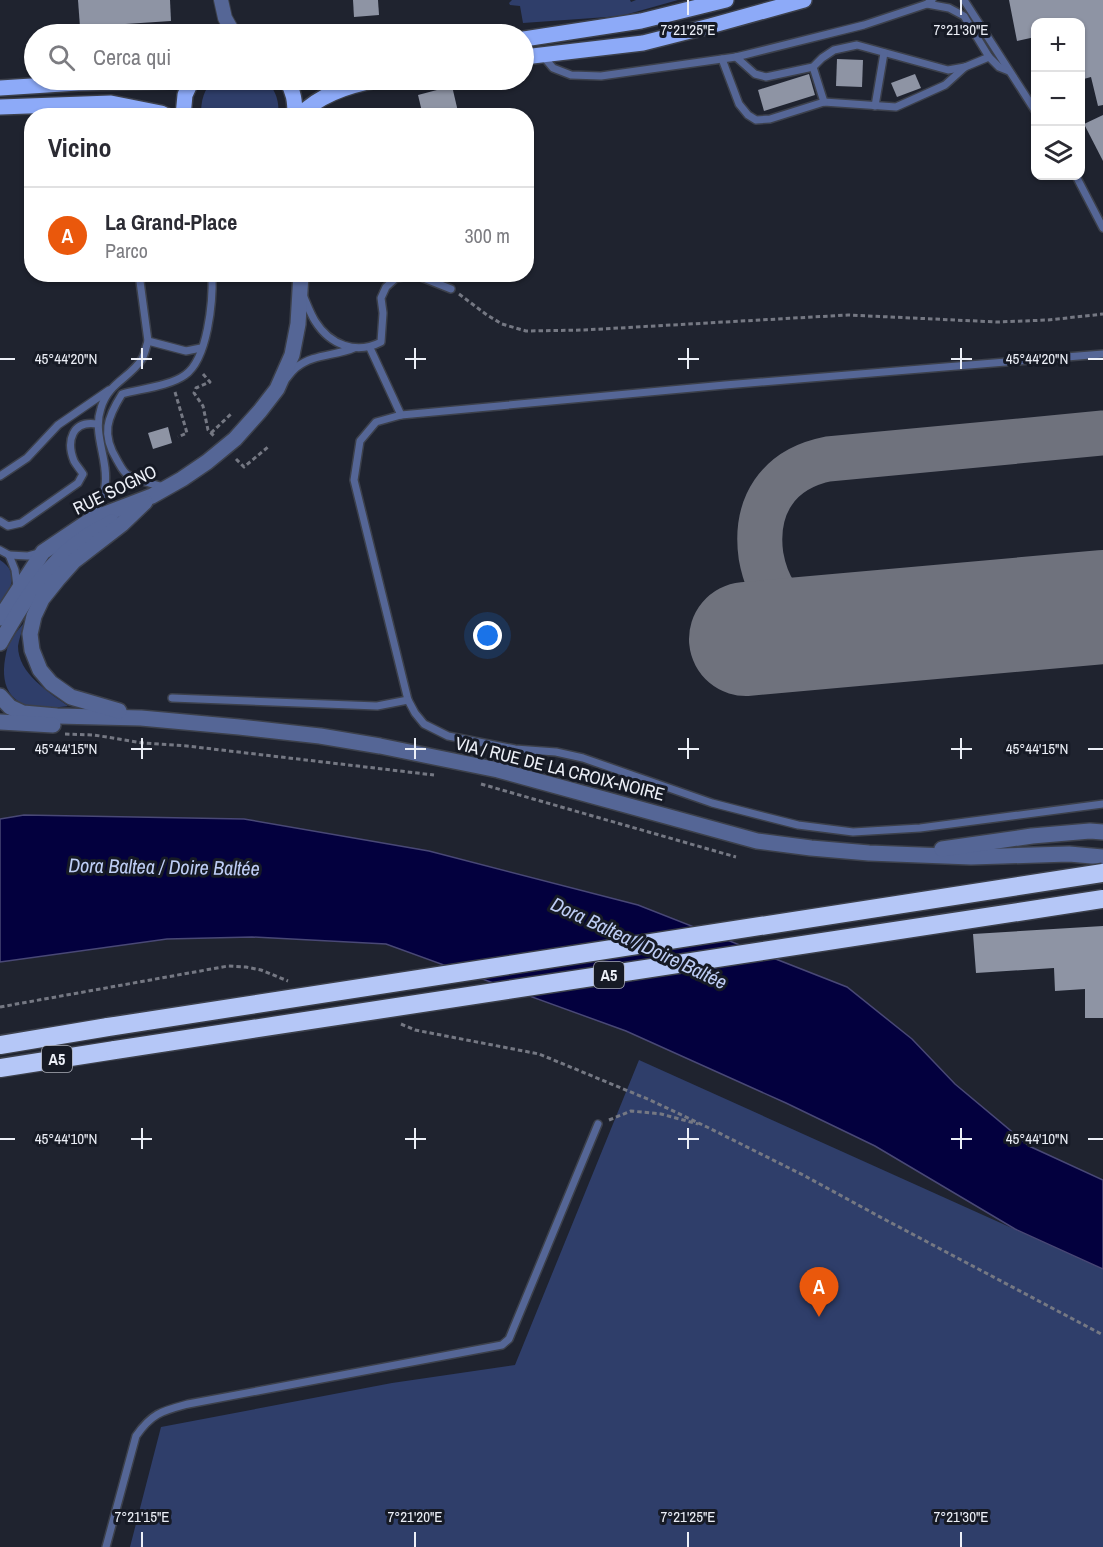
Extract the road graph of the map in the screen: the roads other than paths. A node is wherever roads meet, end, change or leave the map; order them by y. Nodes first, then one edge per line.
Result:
1 (221, 0) edge
2 (804, 0) edge
3 (964, 0) edge
4 (719, 1) edge
5 (930, 2) edge
6 (225, 18) junction
7 (224, 24) edge
8 (228, 24) edge
9 (534, 37) edge
10 (884, 53) junction
11 (542, 54) junction
12 (534, 55) edge
13 (736, 57) junction
14 (990, 57) junction
15 (722, 59) junction
16 (813, 67) junction
17 (964, 67) junction
18 (1009, 71) junction
19 (24, 86) edge
20 (0, 88) edge
21 (187, 90) edge
22 (291, 90) edge
23 (338, 90) edge
24 (824, 102) junction
25 (875, 106) junction
26 (1031, 106) edge
27 (0, 107) edge
28 (140, 108) edge
29 (184, 108) edge
30 (296, 108) edge
31 (306, 108) edge
32 (1078, 180) edge
33 (1103, 228) edge
34 (140, 282) edge
35 (212, 282) edge
36 (301, 282) edge
37 (301, 282) edge
38 (392, 282) edge
39 (434, 282) edge
40 (451, 289) road end
41 (148, 341) junction
42 (201, 348) junction
43 (354, 348) junction
44 (370, 348) junction
45 (1103, 354) edge
46 (111, 388) junction
47 (276, 389) junction
48 (401, 415) junction
49 (97, 423) junction
50 (0, 476) edge
51 (166, 487) junction
52 (152, 496) junction
53 (138, 508) junction
54 (92, 519) junction
55 (0, 520) edge
56 (0, 550) edge
57 (44, 552) junction
58 (9, 555) junction
59 (18, 589) junction
60 (0, 618) edge
61 (0, 643) edge
62 (0, 696) edge
63 (172, 698) dead end
64 (408, 700) junction
65 (141, 718) junction
66 (0, 722) edge
67 (197, 723) junction
68 (1103, 804) edge
69 (1103, 832) edge
70 (912, 854) junction
71 (1103, 857) edge
72 (1103, 873) edge
73 (1103, 899) edge
74 (0, 1045) edge
75 (0, 1068) edge
76 (598, 1124) road end
77 (106, 1547) edge

1 - 6 street
2 - 11 main road
3 - 18 lane
4 - 9 main road
5 - 13 lane
5 - 14 lane
6 - 7 street
6 - 8 street
10 - 16 lane
10 - 17 lane
10 - 25 lane
11 - 12 main road
11 - 15 lane
13 - 15 lane
13 - 16 lane
14 - 17 lane
14 - 18 lane
15 - 24 lane
16 - 24 lane
17 - 25 lane
18 - 26 lane
19 - 20 main road
21 - 29 main road
22 - 30 main road
23 - 31 main road
24 - 25 lane
27 - 28 main road
32 - 33 lane
34 - 41 lane
35 - 42 lane
36 - 43 lane
37 - 47 street, RUE SOGNO
38 - 44 lane
39 - 40 lane
41 - 42 lane
41 - 46 lane
42 - 51 lane
43 - 44 lane
43 - 47 lane
44 - 48 lane
45 - 48 lane
46 - 49 lane
46 - 50 lane
47 - 51 street, RUE SOGNO
48 - 64 lane
49 - 54 lane
49 - 55 lane
51 - 52 street, RUE SOGNO
52 - 53 street
52 - 54 street, RUE SOGNO
53 - 61 street, RUE SOGNO
53 - 65 street
54 - 57 street, RUE SOGNO
56 - 58 lane
57 - 58 lane
57 - 59 street, RUE SOGNO
58 - 59 lane
59 - 60 street, RUE SOGNO
62 - 65 street, VIA / RUE DE LA CROIX-NOIRE
63 - 64 lane
64 - 68 lane
65 - 67 street, VIA / RUE DE LA CROIX-NOIRE
66 - 67 street, VIA / RUE DE LA CROIX-NOIRE
67 - 70 street, VIA / RUE DE LA CROIX-NOIRE
69 - 70 street, VIA / RUE DE LA CROIX-NOIRE
70 - 71 street, VIA / RUE DE LA CROIX-NOIRE
72 - 74 highway, A5, bridge
73 - 75 highway, A5, bridge
76 - 77 lane

